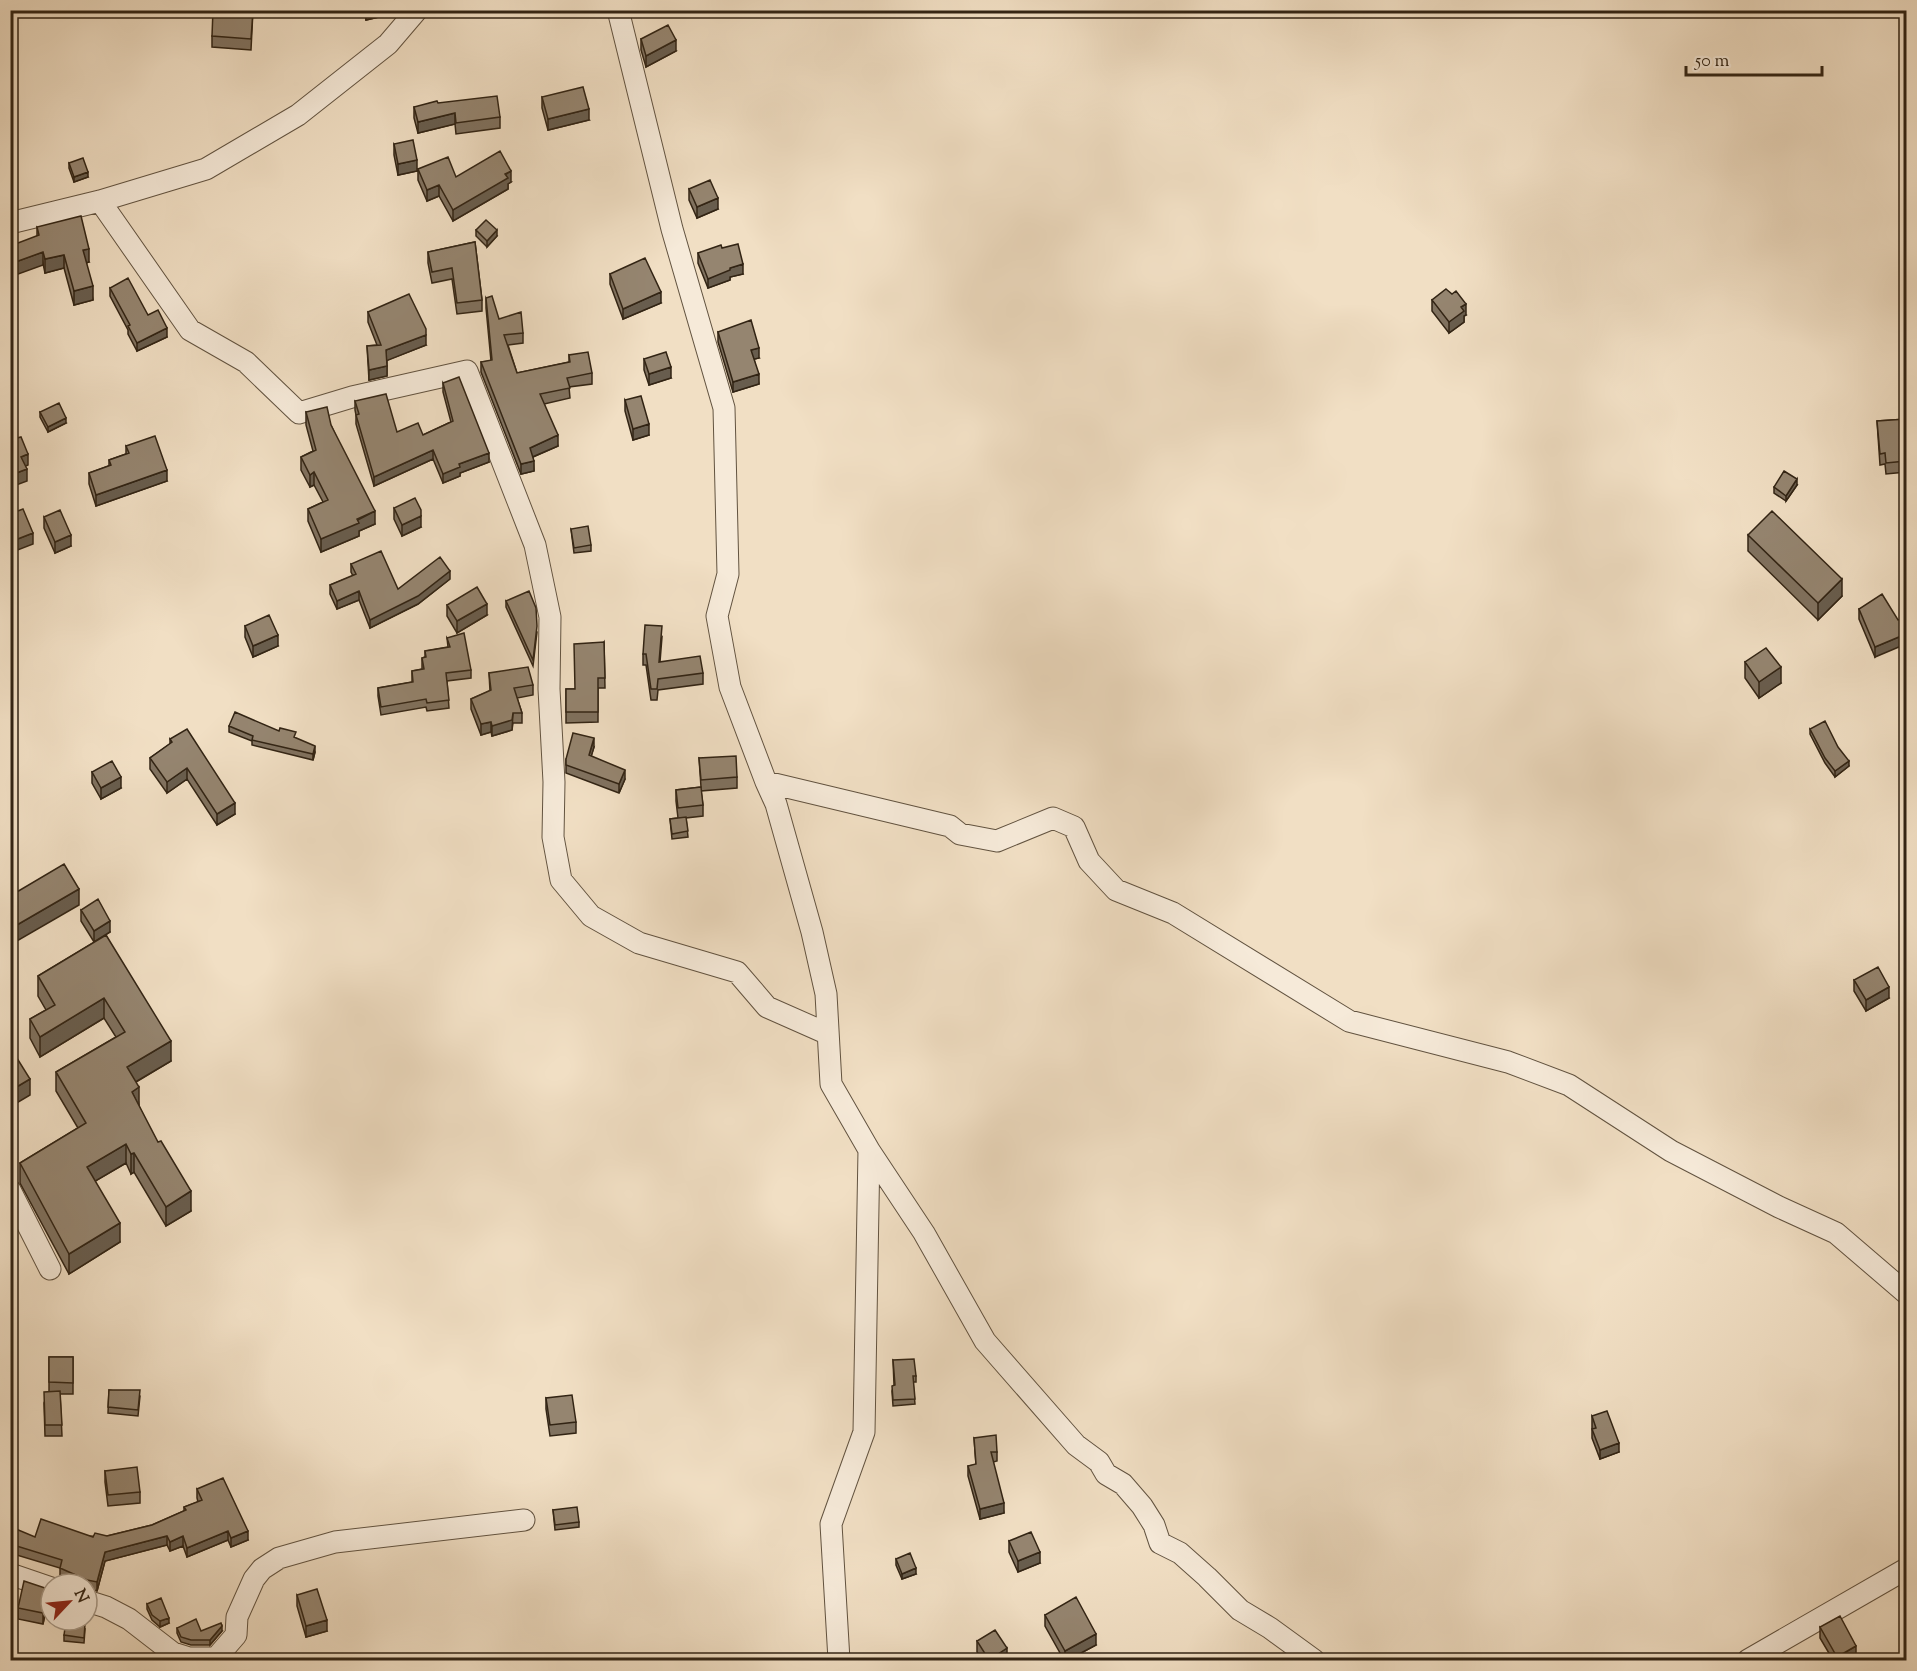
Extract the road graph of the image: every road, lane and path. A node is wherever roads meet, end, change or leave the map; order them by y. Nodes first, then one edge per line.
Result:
1 (417, 10) edge
2 (618, 10) edge
3 (100, 201) junction
4 (10, 223) edge
5 (766, 782) junction
6 (828, 1034) junction
7 (869, 1150) junction
8 (10, 1190) edge
9 (50, 1269) dead end
10 (1906, 1293) edge
11 (524, 1520) dead end
12 (1906, 1569) edge
13 (10, 1574) edge
14 (39, 1584) edge
15 (99, 1605) edge
16 (839, 1660) edge
17 (1314, 1660) edge
18 (1748, 1660) edge

1 - 3 street
2 - 5 street
3 - 4 street
3 - 6 street
5 - 6 street
5 - 10 street
6 - 7 street
7 - 16 street
7 - 17 street
8 - 9 street
11 - 15 street
12 - 18 street
13 - 14 street

